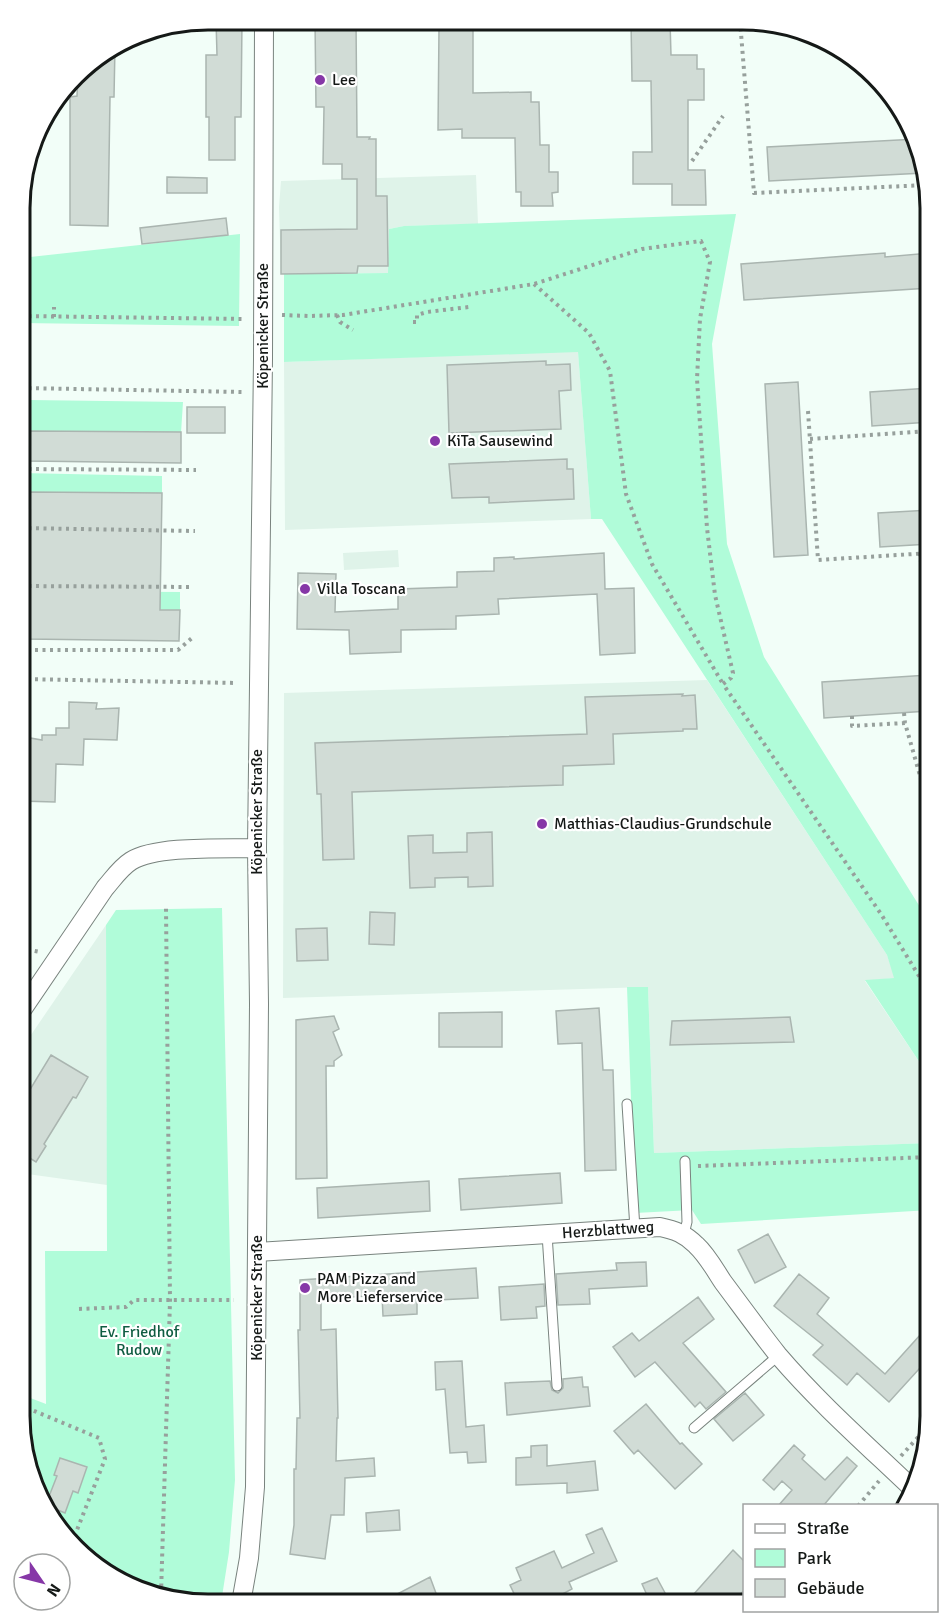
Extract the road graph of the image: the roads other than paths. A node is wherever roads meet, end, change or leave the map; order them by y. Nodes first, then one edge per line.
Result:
1 (264, 30) edge
2 (256, 848) junction
3 (30, 998) edge
4 (627, 1104) dead end
5 (685, 1164) road end
6 (635, 1228) junction
7 (547, 1234) junction
8 (684, 1234) junction
9 (257, 1252) junction
10 (779, 1355) junction
11 (557, 1386) dead end
12 (694, 1428) dead end
13 (907, 1483) edge
14 (243, 1594) edge

1 - 2 street, Köpenicker Straße
2 - 3 street
2 - 9 street, Köpenicker Straße
4 - 6 lane
5 - 8 lane
6 - 7 street, Herzblattweg
6 - 8 street, Herzblattweg
7 - 9 street, Herzblattweg
7 - 11 lane
8 - 10 street
9 - 14 street, Köpenicker Straße
10 - 12 lane
10 - 13 street

